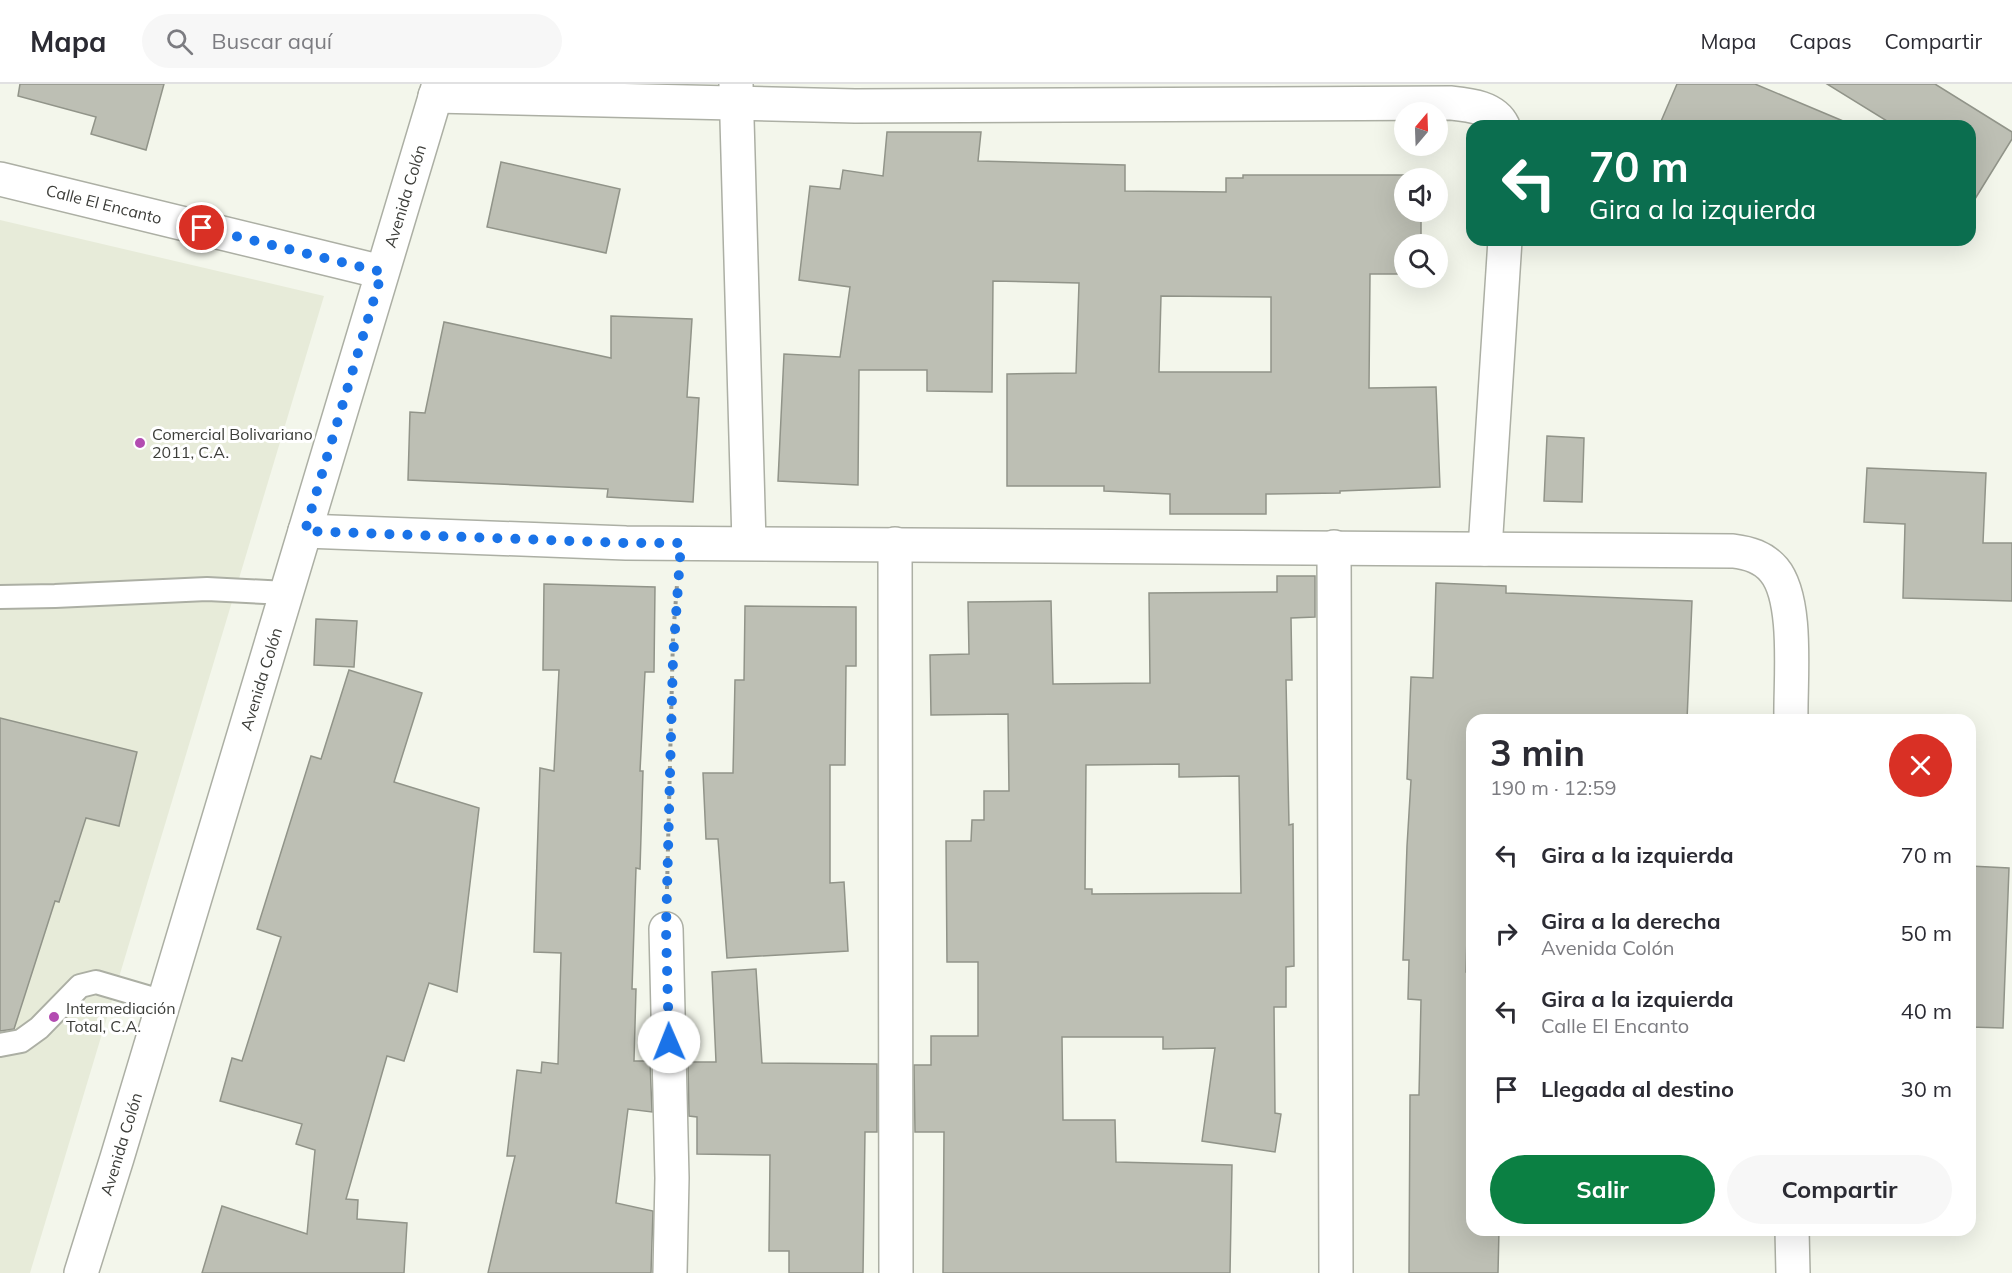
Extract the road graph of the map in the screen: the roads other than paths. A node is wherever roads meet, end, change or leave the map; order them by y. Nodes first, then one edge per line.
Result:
1 (437, 90) edge
2 (736, 93) edge
3 (1499, 120) edge
4 (0, 179) edge
5 (1505, 246) edge
6 (382, 272) junction
7 (305, 531) junction
8 (749, 543) junction
9 (895, 544) junction
10 (1334, 547) junction
11 (1485, 549) junction
12 (286, 593) junction
13 (0, 597) edge
14 (1791, 714) edge
15 (666, 929) road end
16 (164, 1002) junction
17 (0, 1045) edge
18 (1792, 1236) edge
19 (81, 1273) edge
20 (670, 1273) edge
21 (896, 1273) edge
22 (1336, 1273) edge
23 (1792, 1273) edge

1 - 2 street
1 - 6 street, Avenida Colón
2 - 3 street
2 - 8 street
4 - 6 street, Calle El Encanto
5 - 11 street
6 - 7 street, Avenida Colón
7 - 8 street
7 - 12 street, Avenida Colón
8 - 9 street
9 - 10 street
9 - 21 street
10 - 11 street
10 - 22 street
11 - 14 street
12 - 13 lane
12 - 16 street, Avenida Colón
15 - 20 street
16 - 17 lane
16 - 19 street, Avenida Colón
18 - 23 street

